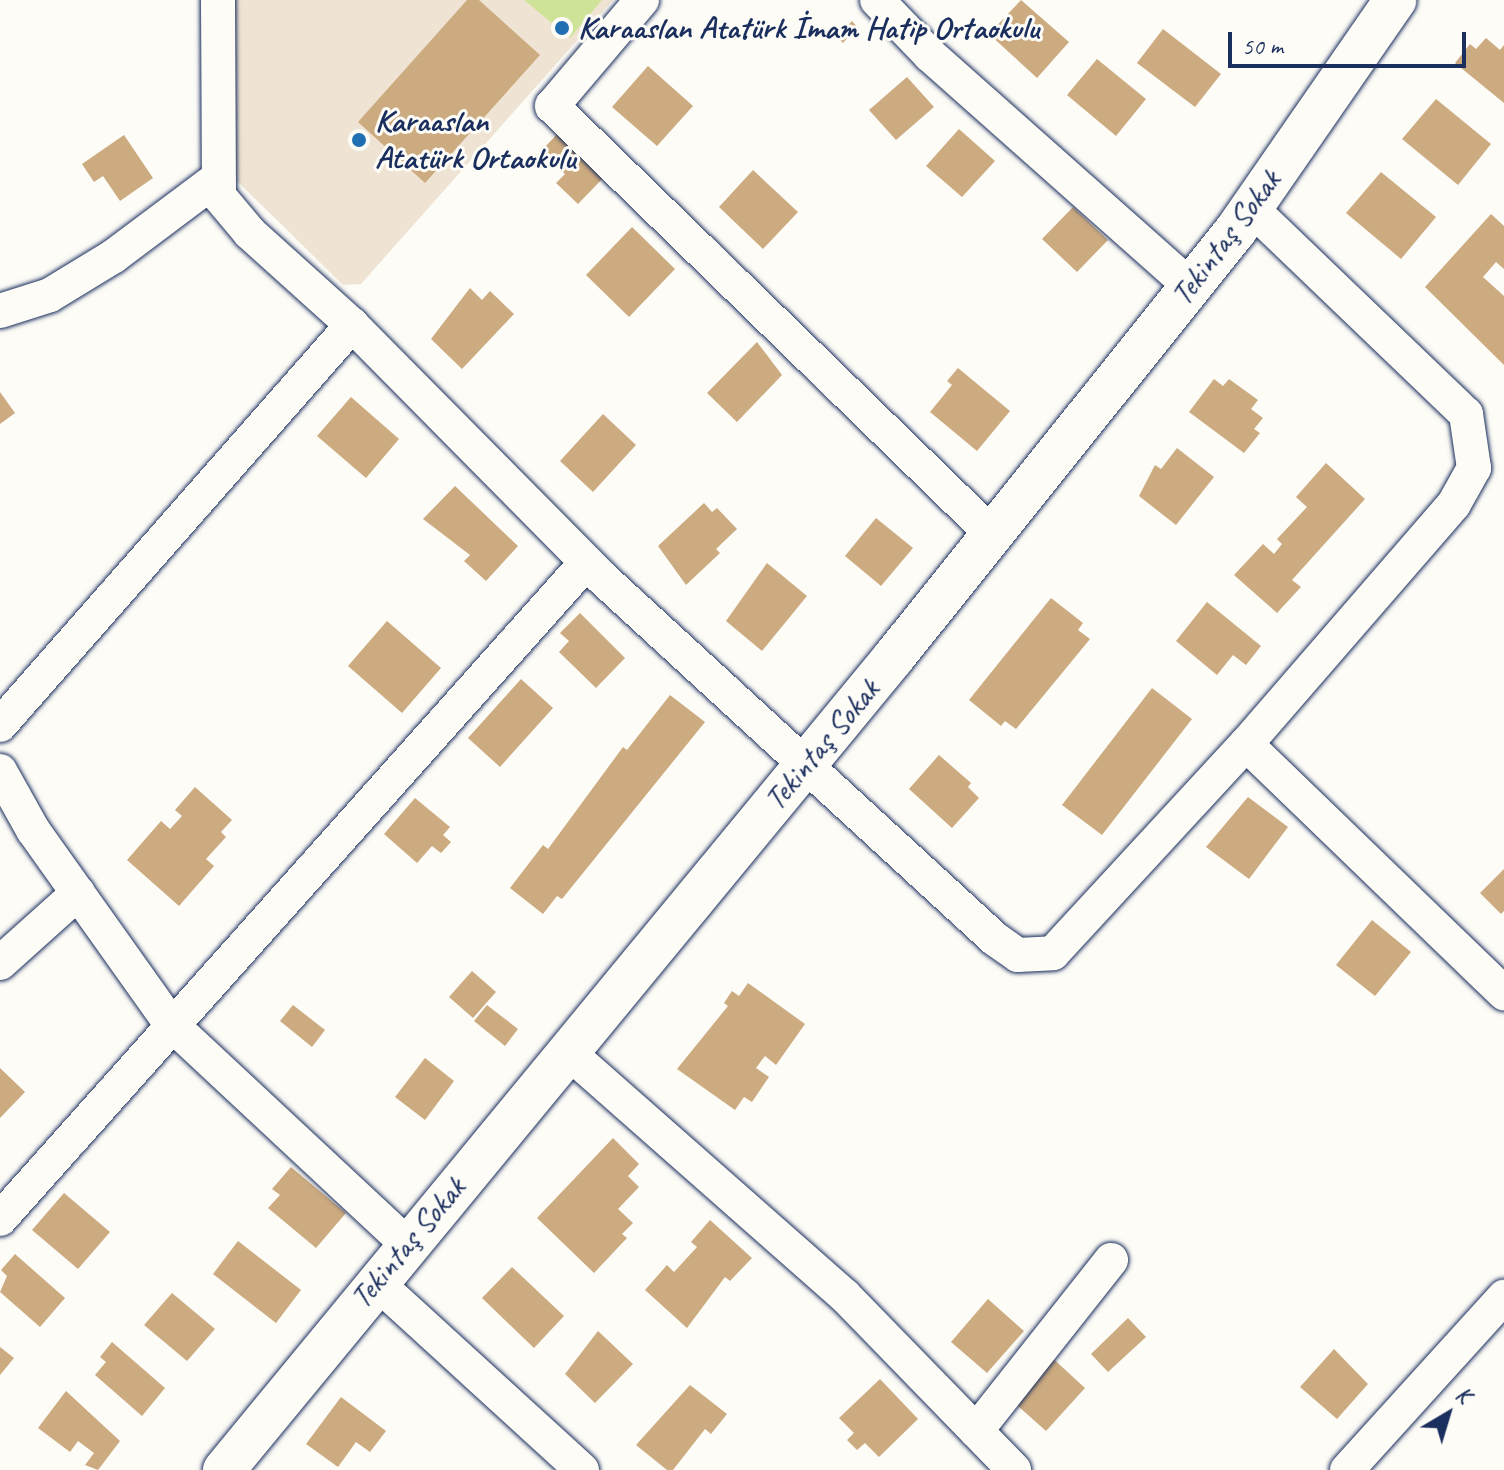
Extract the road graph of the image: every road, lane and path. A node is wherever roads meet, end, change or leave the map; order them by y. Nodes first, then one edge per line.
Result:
1 (218, 0) edge
2 (642, 0) edge
3 (877, 0) edge
4 (1395, 0) edge
5 (218, 178) junction
6 (1251, 208) junction
7 (1191, 287) junction
8 (0, 311) edge
9 (352, 325) junction
10 (993, 535) junction
11 (586, 563) junction
12 (0, 725) edge
13 (1246, 744) junction
14 (804, 766) junction
15 (0, 771) edge
16 (78, 893) junction
17 (0, 963) edge
18 (1504, 993) edge
19 (171, 1024) junction
20 (567, 1051) junction
21 (0, 1219) edge
22 (407, 1244) junction
23 (1111, 1260) dead end
24 (376, 1282) junction
25 (1504, 1297) edge
26 (976, 1431) junction
27 (224, 1470) edge
28 (582, 1470) edge
29 (1014, 1470) edge
30 (1347, 1470) edge

1 - 5 street
2 - 10 street
3 - 7 street
4 - 6 street, Tekintaş Sokak
5 - 8 street
5 - 9 street
6 - 7 street, Tekintaş Sokak
6 - 13 street
7 - 10 street, Tekintaş Sokak
9 - 11 street
9 - 12 street
10 - 14 street, Tekintaş Sokak
11 - 14 street
11 - 19 street
13 - 14 street
13 - 18 street
14 - 20 street, Tekintaş Sokak
15 - 16 street
16 - 17 street
16 - 19 street
19 - 21 street
19 - 22 street
20 - 22 street, Tekintaş Sokak
20 - 26 street
22 - 24 street, Tekintaş Sokak
23 - 26 street
24 - 27 street, Tekintaş Sokak
24 - 28 street
25 - 30 street
26 - 29 street

